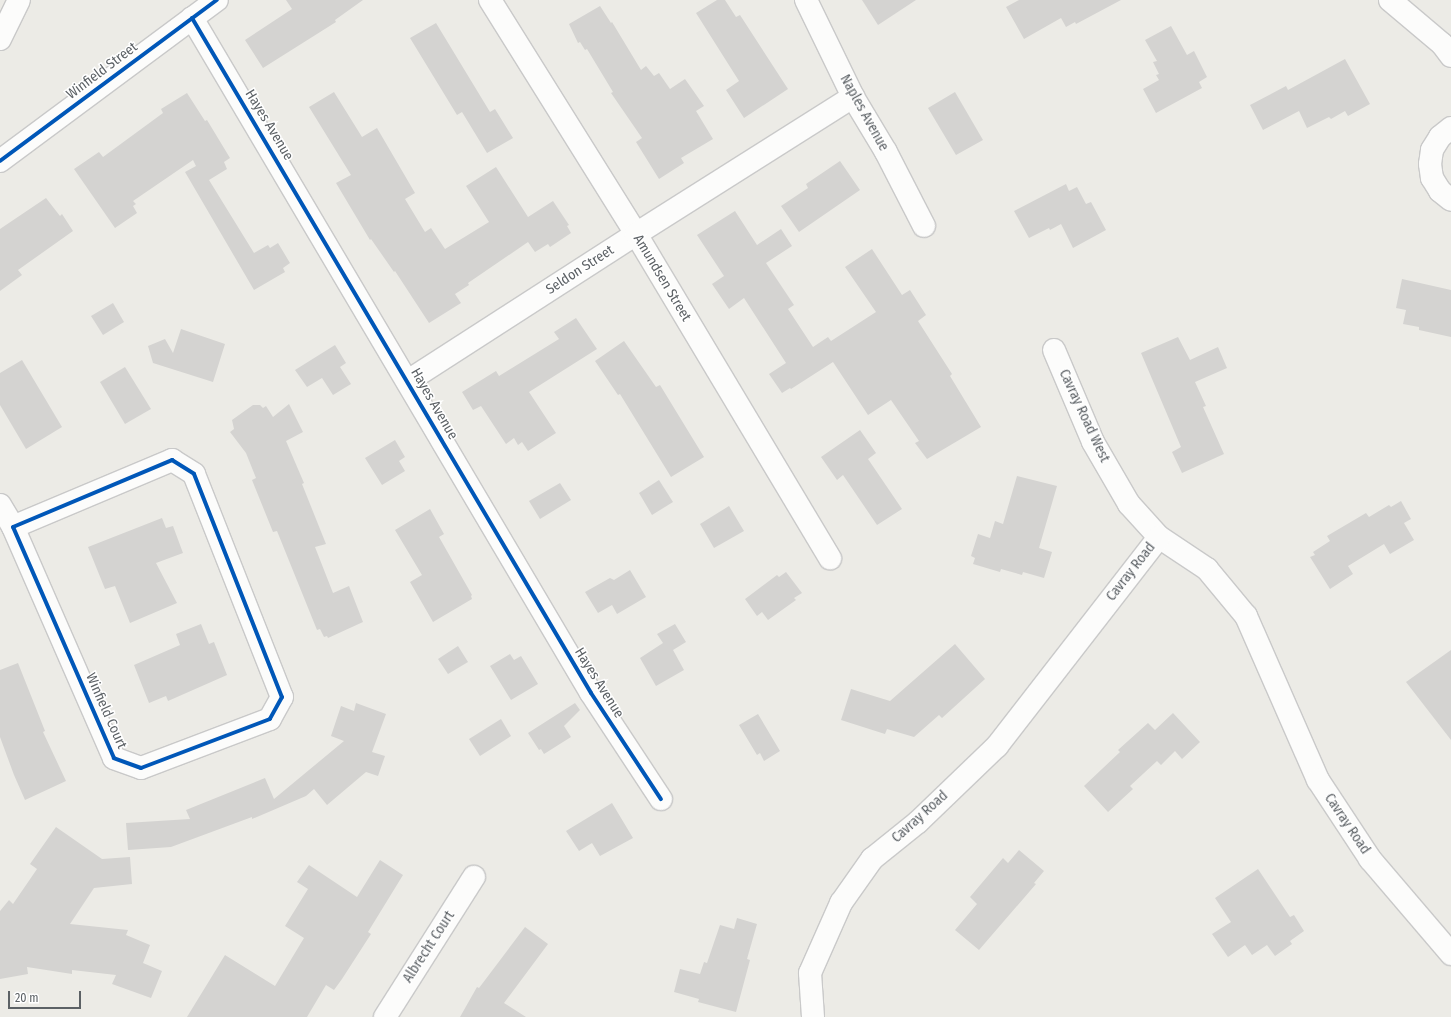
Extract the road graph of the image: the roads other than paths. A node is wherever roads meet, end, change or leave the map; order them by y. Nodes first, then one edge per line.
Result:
1 (19, 0) edge
2 (217, 0) edge
3 (490, 0) edge
4 (806, 0) edge
5 (1390, 0) edge
6 (192, 18) junction
7 (0, 39) edge
8 (1451, 56) edge
9 (853, 97) junction
10 (1451, 128) edge
11 (3, 154) edge
12 (1451, 200) edge
13 (924, 226) dead end
14 (636, 234) junction
15 (1054, 350) dead end
16 (408, 381) junction
17 (0, 505) edge
18 (13, 527) junction
19 (1159, 536) junction
20 (830, 558) dead end
21 (661, 799) dead end
22 (474, 877) dead end
23 (1451, 954) edge
24 (385, 1017) edge
25 (813, 1017) edge

1 - 7 street
2 - 6 street, Winfield Street
3 - 14 street, Amundsen Street
4 - 9 street, Naples Avenue
5 - 8 street
6 - 11 street, Winfield Street
6 - 16 street, Hayes Avenue
9 - 13 street, Naples Avenue
9 - 14 street, Seldon Street
10 - 12 street
14 - 16 street, Seldon Street
14 - 20 street, Amundsen Street
15 - 19 street, Cavray Road West
16 - 21 street, Hayes Avenue
17 - 18 street, Winfield Court
18 - 18 street, Winfield Court
19 - 23 street, Cavray Road
19 - 25 street, Cavray Road
22 - 24 street, Albrecht Court

